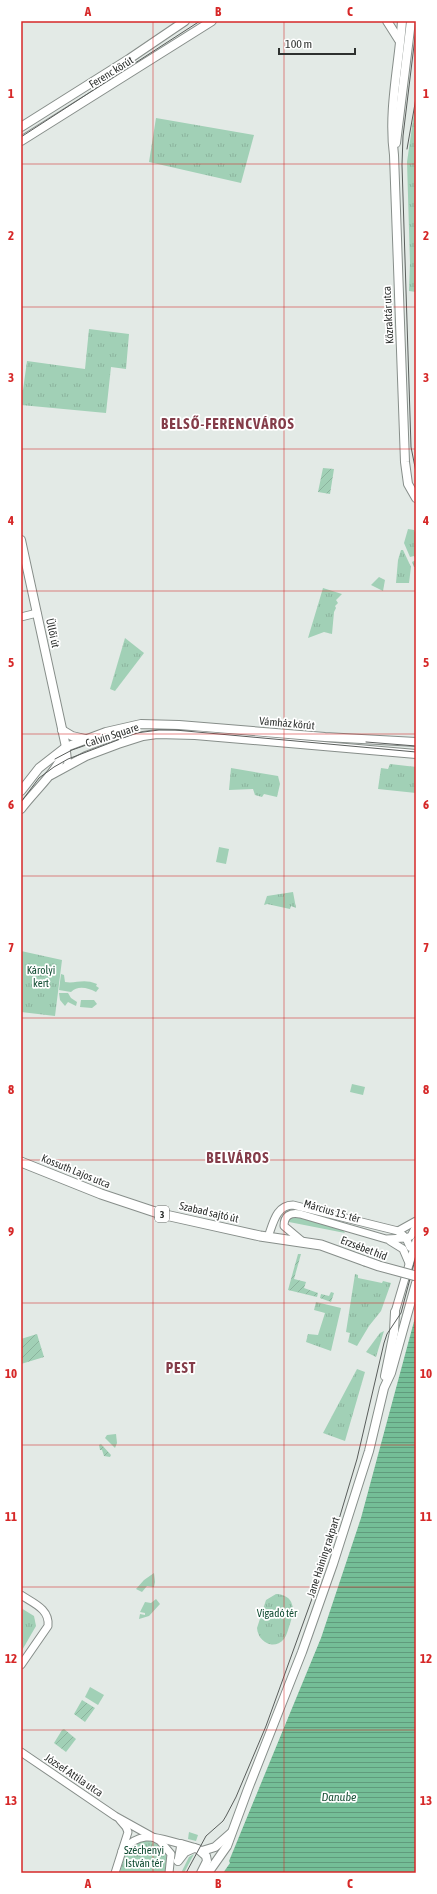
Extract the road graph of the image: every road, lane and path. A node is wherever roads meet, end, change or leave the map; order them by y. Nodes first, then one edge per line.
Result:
1 (185, 21) edge
2 (212, 21) edge
3 (387, 21) edge
4 (402, 21) edge
5 (409, 23) edge
6 (399, 41) junction
7 (21, 127) edge
8 (21, 141) edge
9 (394, 155) junction
10 (407, 473) junction
11 (416, 486) edge
12 (416, 498) edge
13 (21, 540) edge
14 (37, 613) junction
15 (21, 617) edge
16 (188, 725) joint
17 (62, 730) junction
18 (189, 734) joint
19 (85, 739) junction
20 (416, 742) edge
21 (66, 747) junction
22 (416, 754) edge
23 (54, 756) junction
24 (68, 765) junction
25 (51, 775) junction
26 (21, 791) edge
27 (21, 809) edge
28 (21, 1162) edge
29 (123, 1202) joint
30 (416, 1221) edge
31 (416, 1228) edge
32 (398, 1231) junction
33 (268, 1237) junction
34 (406, 1238) junction
35 (386, 1239) junction
36 (416, 1241) edge
37 (303, 1243) junction
38 (410, 1247) junction
39 (409, 1263) junction
40 (416, 1276) edge
41 (416, 1284) edge
42 (395, 1312) joint
43 (384, 1388) junction
44 (21, 1596) edge
45 (21, 1665) edge
46 (21, 1752) edge
47 (115, 1816) junction
48 (233, 1831) junction
49 (152, 1836) junction
50 (181, 1844) junction
51 (194, 1848) junction
52 (122, 1851) junction
53 (202, 1851) junction
54 (178, 1861) junction
55 (115, 1873) edge
56 (169, 1873) edge
57 (201, 1873) edge
58 (208, 1873) edge

1 - 7 main road, Ferenc körút
2 - 8 main road, Ferenc körút
3 - 6 main road
4 - 6 main road, Közraktár utca
5 - 9 main road, Közraktár utca
6 - 9 main road, Közraktár utca
9 - 10 main road, Közraktár utca
10 - 11 main road, Közraktár utca
10 - 12 main road, Közraktár utca
13 - 14 main road, Üllői út
14 - 15 street
14 - 17 main road, Üllői út
16 - 19 main road, Calvin Square
16 - 20 main road, Vámház körút
17 - 19 main road, Calvin Square
17 - 21 main road
17 - 23 main road
18 - 22 main road, Vámház körút
18 - 24 main road, Calvin Square
19 - 21 main road, Calvin Square
21 - 23 main road, Calvin Square
21 - 24 street
21 - 25 main road
23 - 26 main road, Calvin Square
24 - 25 main road, Calvin Square
25 - 27 main road
28 - 29 main road, Kossuth Lajos utca / 3
29 - 33 main road, Szabad sajtó út / 3
30 - 32 street
31 - 34 street
31 - 38 street
32 - 33 street, Március 15. tér
32 - 34 street, Március 15. tér
33 - 37 main road, 3
34 - 35 street, Március 15. tér
34 - 38 street, Március 15. tér
35 - 37 street, Március 15. tér
35 - 39 street
36 - 39 street
37 - 40 main road, Erzsébet híd / 3, bridge
38 - 39 street
39 - 42 street
41 - 43 main road, Jane Haining rakpart
42 - 43 main road
43 - 48 main road, Jane Haining rakpart
44 - 45 street
46 - 47 street, József Attila utca
47 - 49 street
47 - 52 street
48 - 53 main road
48 - 58 main road, Jane Haining rakpart
49 - 50 street
49 - 52 street
49 - 56 street
50 - 51 main road
50 - 54 street
51 - 53 main road
51 - 54 main road
52 - 55 street
53 - 57 main road
54 - 56 street

